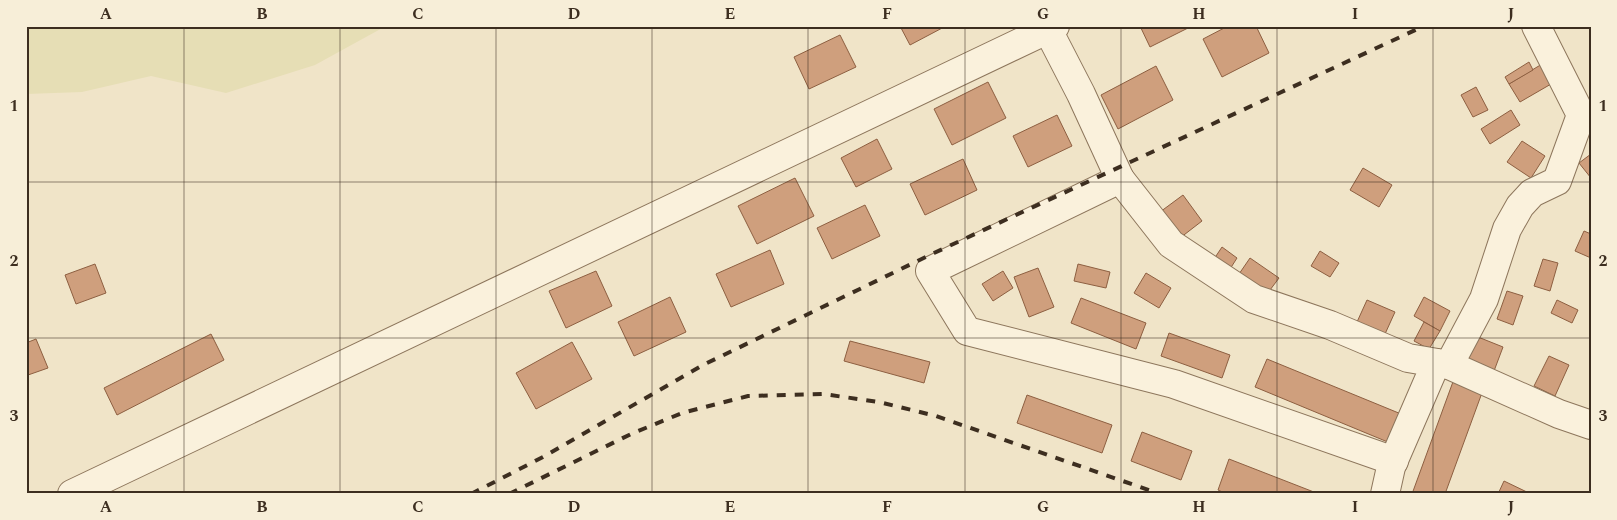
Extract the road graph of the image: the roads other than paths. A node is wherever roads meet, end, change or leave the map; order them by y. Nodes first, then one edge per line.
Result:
1 (1536, 26) edge
2 (1051, 28) edge
3 (1120, 179) junction
4 (1443, 364) junction
5 (1591, 425) edge
6 (1394, 461) junction
7 (72, 494) edge
8 (1385, 494) edge

1 - 4 street
2 - 3 street
2 - 7 street
3 - 4 street
3 - 6 street
4 - 5 street
4 - 6 street
6 - 8 street

